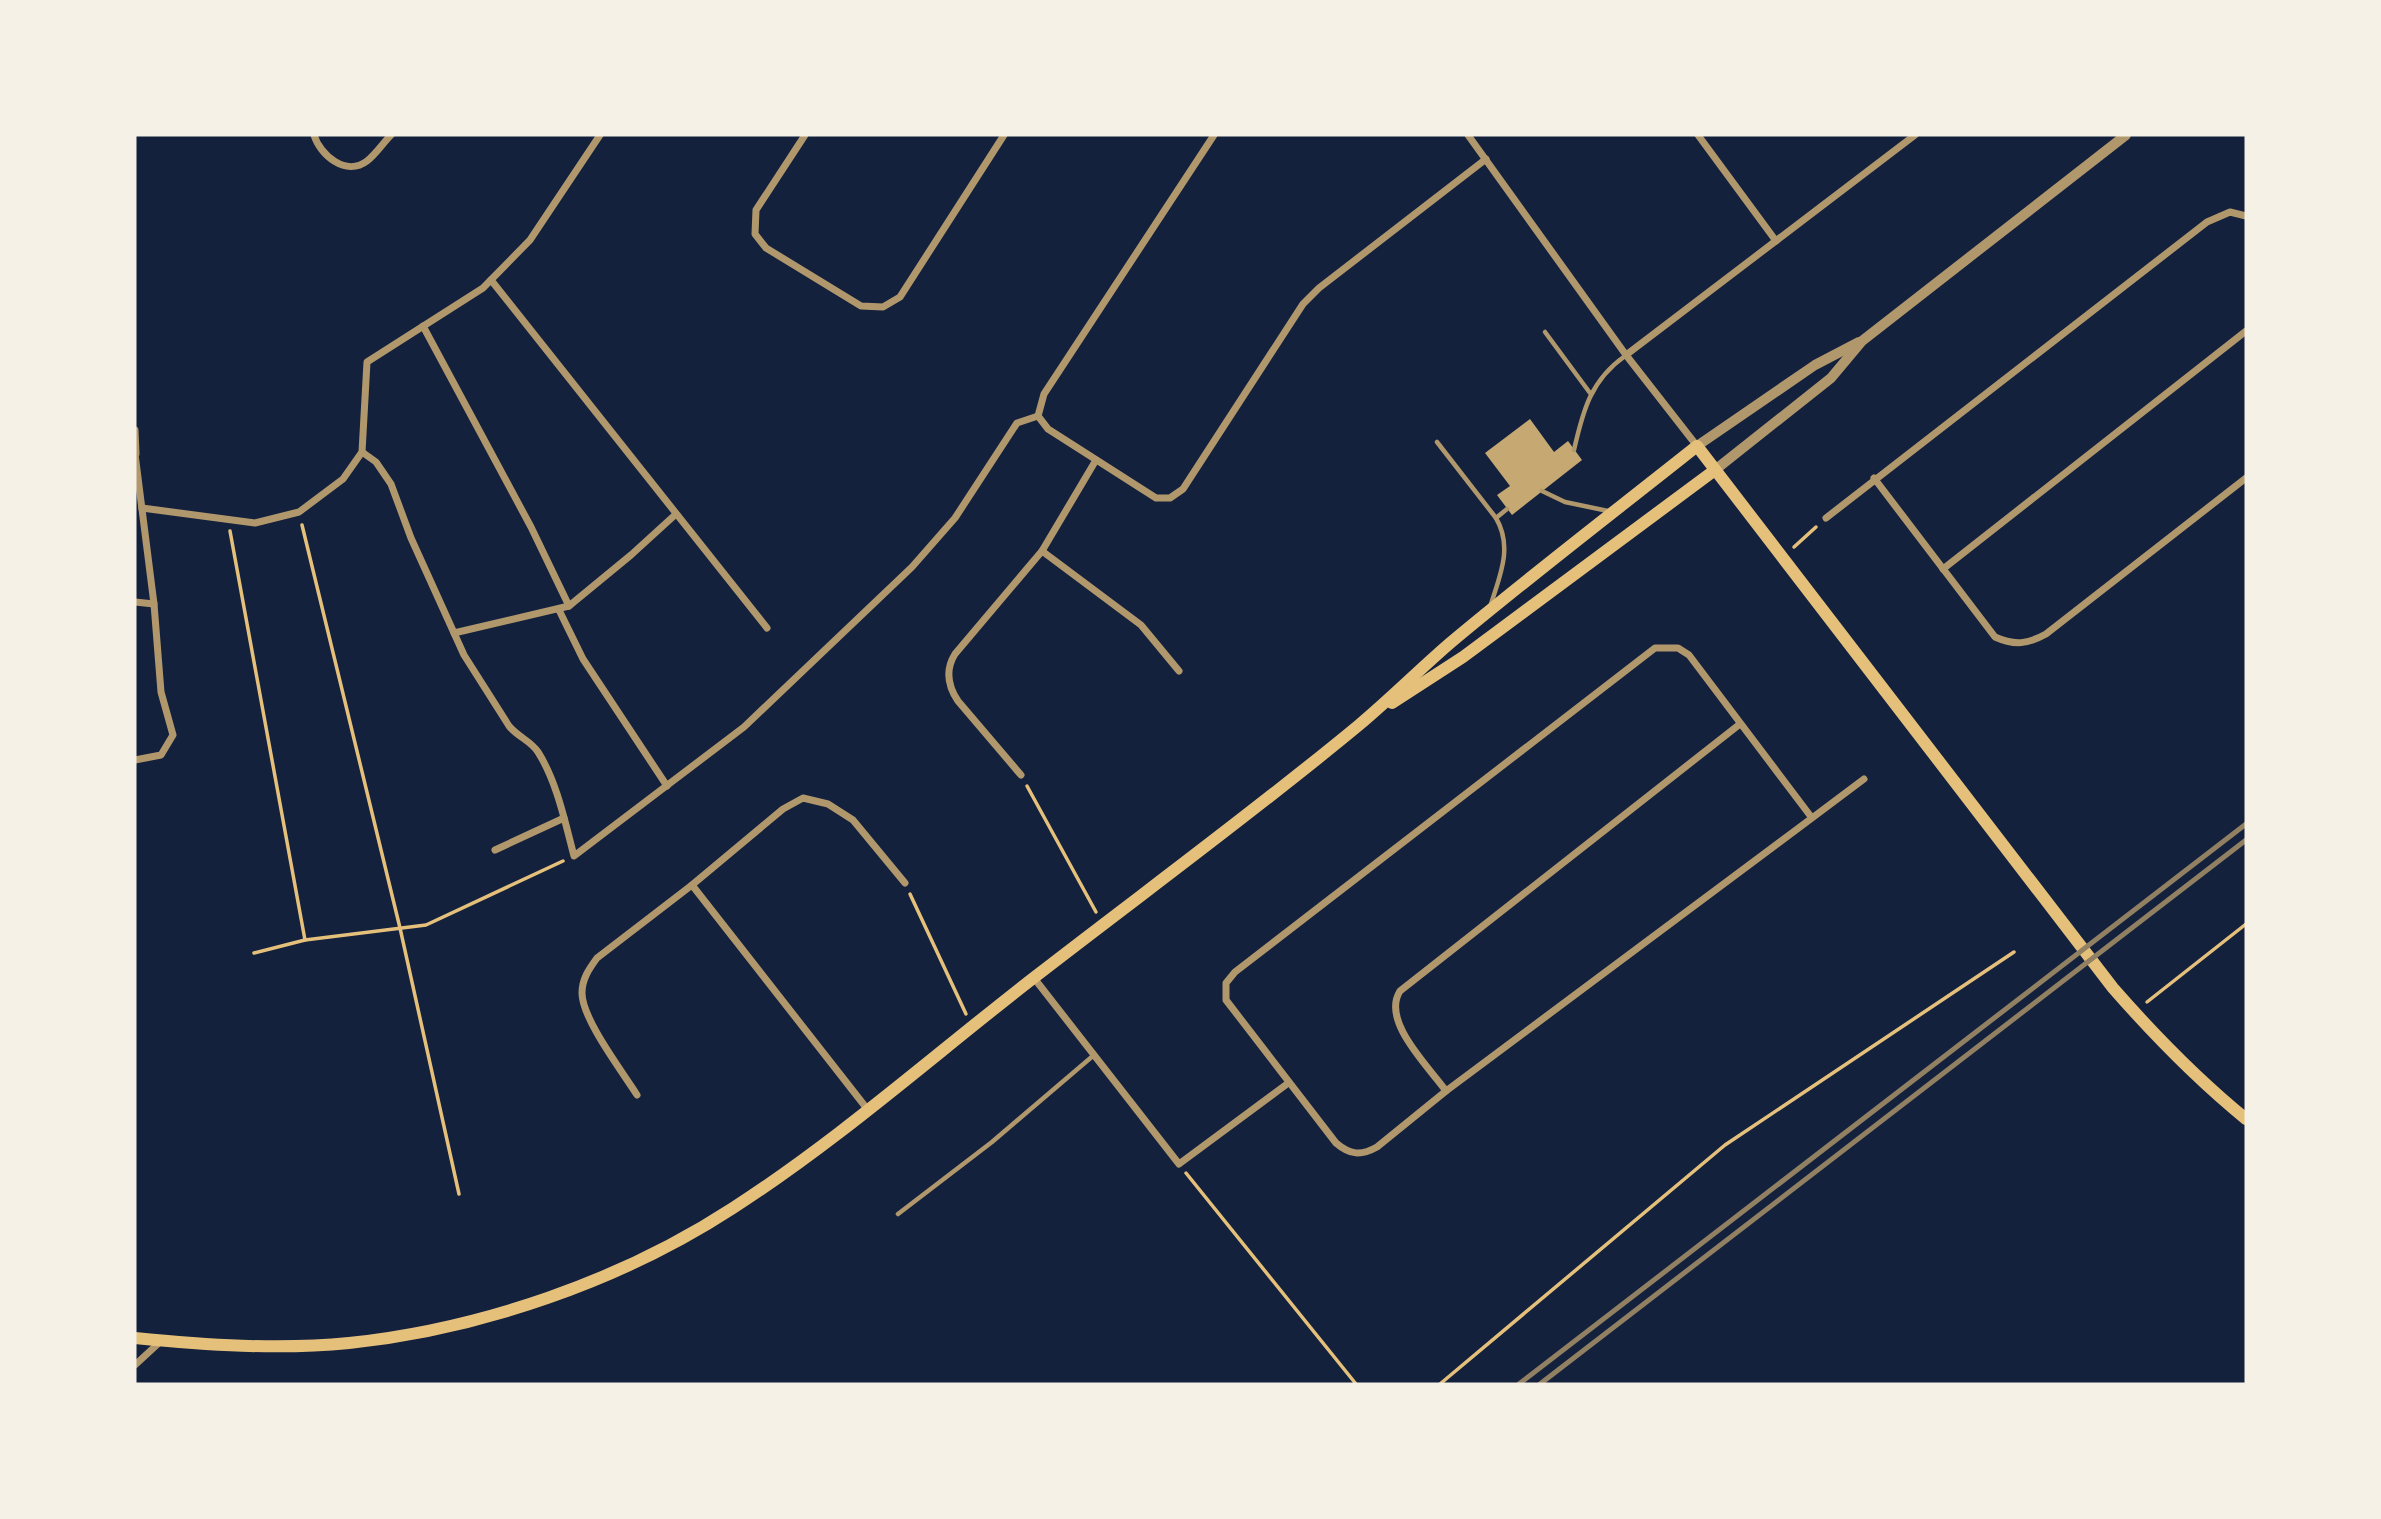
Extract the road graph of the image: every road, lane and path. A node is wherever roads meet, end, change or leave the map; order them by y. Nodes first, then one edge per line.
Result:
1 (314, 135) edge
2 (391, 135) edge
3 (600, 135) edge
4 (805, 135) edge
5 (1004, 135) edge
6 (1214, 135) edge
7 (1468, 135) edge
8 (1698, 135) edge
9 (1915, 135) edge
10 (2126, 135) edge
11 (1904, 138) edge
12 (1486, 159) junction
13 (2246, 216) edge
14 (1776, 241) junction
15 (491, 280) junction
16 (423, 326) junction
17 (2246, 331) edge
18 (1545, 332) dead end
19 (1862, 341) junction
20 (1626, 355) junction
21 (1590, 393) junction
22 (1038, 416) junction
23 (135, 430) edge
24 (1437, 442) dead end
25 (1697, 446) junction
26 (1574, 450) dead end
27 (362, 452) junction
28 (135, 454) edge
29 (1096, 460) junction
30 (1716, 470) junction
31 (1874, 478) junction
32 (2246, 478) edge
33 (1542, 491) dead end
34 (142, 508) junction
35 (1507, 509) dead end
36 (299, 512) junction
37 (1614, 512) junction
38 (676, 513) junction
39 (1496, 518) junction
40 (1826, 518) joint
41 (228, 519) junction
42 (1042, 551) junction
43 (1782, 558) junction
44 (1943, 569) junction
45 (135, 602) edge
46 (154, 604) junction
47 (569, 606) junction
48 (559, 610) junction
49 (1489, 612) junction
50 (766, 628) dead end
51 (454, 634) junction
52 (1179, 671) dead end
53 (1361, 724) junction
54 (1740, 724) junction
55 (135, 760) edge
56 (1021, 775) joint
57 (1864, 779) dead end
58 (667, 786) junction
59 (564, 818) junction
60 (1812, 818) junction
61 (495, 850) dead end
62 (574, 856) junction
63 (905, 883) joint
64 (692, 885) junction
65 (2246, 923) edge
66 (1103, 926) junction
67 (400, 928) junction
68 (305, 940) junction
69 (2014, 952) dead end
70 (254, 953) dead end
71 (1034, 978) junction
72 (2134, 1012) junction
73 (972, 1028) junction
74 (1094, 1055) junction
75 (1287, 1084) junction
76 (1446, 1091) junction
77 (637, 1095) dead end
78 (868, 1110) junction
79 (2246, 1119) edge
80 (1179, 1164) junction
81 (459, 1194) dead end
82 (898, 1214) dead end
83 (135, 1338) edge
84 (161, 1341) junction
85 (135, 1366) edge
86 (1356, 1384) edge
87 (1440, 1384) edge

1 - 2 street
3 - 15 street
4 - 5 street
6 - 22 street
7 - 12 street
8 - 14 street
9 - 11 street
10 - 19 street
11 - 14 street
12 - 20 street
12 - 29 street
13 - 31 street
14 - 20 street
15 - 16 street
15 - 38 street
16 - 27 street
16 - 47 street
17 - 44 street
18 - 21 lane
19 - 25 street
19 - 30 street
20 - 21 lane
20 - 25 street
21 - 26 lane
22 - 29 street
22 - 58 street
23 - 28 street
24 - 39 lane
25 - 30 main road
25 - 37 main road
27 - 36 street
27 - 51 street
28 - 34 street
29 - 42 street
30 - 43 main road
30 - 53 main road
31 - 40 street
31 - 44 street
32 - 44 street
33 - 37 lane
34 - 41 street
34 - 46 street
35 - 39 lane
36 - 41 street
36 - 67 path
37 - 49 main road
38 - 47 street
38 - 50 street
39 - 49 lane
40 - 43 path
41 - 68 path
42 - 52 street
42 - 56 street
43 - 72 main road
45 - 46 street
46 - 55 street
47 - 48 street
48 - 51 street
48 - 58 street
49 - 53 main road
51 - 59 street
53 - 66 main road
54 - 60 street
54 - 75 street
54 - 76 street
56 - 66 path
57 - 60 street
58 - 62 street
59 - 61 street
59 - 62 street
60 - 76 street
62 - 67 path
63 - 64 street
63 - 73 path
64 - 77 street
64 - 78 street
65 - 72 path
66 - 71 main road
67 - 68 path
67 - 81 path
68 - 70 path
69 - 87 path
71 - 73 main road
71 - 74 street
72 - 79 main road
73 - 78 main road
74 - 80 street
74 - 82 lane
75 - 76 street
75 - 80 street
78 - 84 main road
80 - 86 path
83 - 84 main road
84 - 85 street

